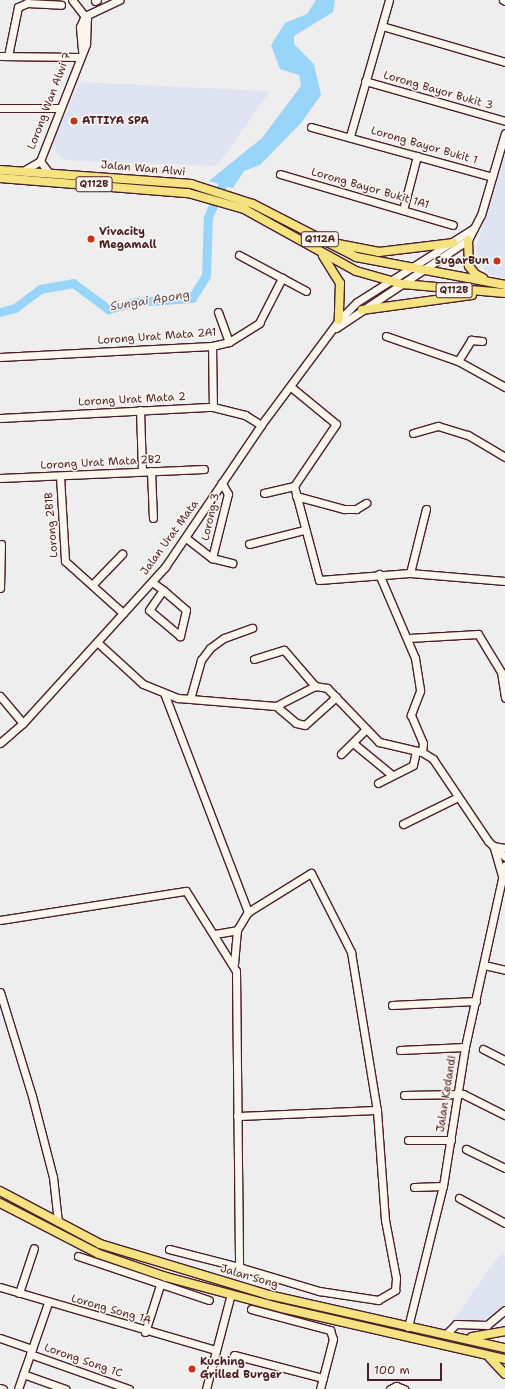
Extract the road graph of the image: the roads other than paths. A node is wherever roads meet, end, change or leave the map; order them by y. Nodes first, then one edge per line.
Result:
1 (72, 0) edge
2 (120, 0) edge
3 (389, 0) edge
4 (61, 5) dead end
5 (85, 16) junction
6 (382, 26) junction
7 (80, 53) junction
8 (0, 56) edge
9 (8, 56) junction
10 (505, 62) edge
11 (365, 81) junction
12 (0, 108) edge
13 (59, 108) junction
14 (505, 121) edge
15 (311, 127) dead end
16 (505, 133) edge
17 (350, 136) junction
18 (502, 151) edge
19 (416, 156) junction
20 (40, 160) junction
21 (0, 170) edge
22 (23, 171) junction
23 (50, 173) junction
24 (280, 174) dead end
25 (492, 177) junction
26 (0, 178) edge
27 (403, 210) junction
28 (453, 225) dead end
29 (474, 228) junction
30 (468, 240) junction
31 (325, 241) junction
32 (454, 243) junction
33 (317, 250) junction
34 (239, 255) dead end
35 (412, 270) junction
36 (425, 272) junction
37 (282, 278) junction
38 (390, 281) junction
39 (402, 284) junction
40 (503, 285) edge
41 (306, 291) dead end
42 (480, 293) junction
43 (505, 293) edge
44 (362, 310) junction
45 (218, 312) dead end
46 (337, 324) junction
47 (386, 336) dead end
48 (482, 341) dead end
49 (229, 342) junction
50 (212, 346) junction
51 (0, 357) edge
52 (458, 361) junction
53 (504, 384) edge
54 (291, 387) junction
55 (214, 407) junction
56 (140, 410) junction
57 (248, 416) junction
58 (268, 416) junction
59 (0, 418) edge
60 (261, 425) junction
61 (413, 433) dead end
62 (505, 457) edge
63 (204, 470) dead end
64 (142, 471) junction
65 (151, 471) junction
66 (60, 476) junction
67 (0, 478) edge
68 (222, 483) junction
69 (294, 486) junction
70 (264, 493) dead end
71 (296, 496) junction
72 (366, 503) dead end
73 (426, 509) dead end
74 (153, 518) dead end
75 (304, 530) junction
76 (186, 538) junction
77 (1, 544) edge
78 (250, 544) dead end
79 (122, 554) dead end
80 (212, 558) junction
81 (232, 563) dead end
82 (410, 573) junction
83 (379, 574) junction
84 (505, 581) edge
85 (152, 582) junction
86 (93, 584) junction
87 (0, 588) edge
88 (163, 590) junction
89 (123, 612) junction
90 (252, 628) dead end
91 (409, 638) junction
92 (97, 642) junction
93 (254, 659) dead end
94 (315, 686) junction
95 (164, 693) junction
96 (0, 696) edge
97 (336, 697) junction
98 (505, 698) edge
99 (190, 700) junction
100 (276, 706) junction
101 (23, 723) junction
102 (365, 730) junction
103 (0, 743) edge
104 (353, 743) junction
105 (419, 752) junction
106 (342, 754) dead end
107 (392, 775) junction
108 (378, 783) dead end
109 (458, 797) junction
110 (403, 824) dead end
111 (492, 846) junction
112 (505, 848) edge
113 (505, 857) edge
114 (505, 865) edge
115 (502, 876) junction
116 (248, 912) junction
117 (0, 920) edge
118 (237, 930) junction
119 (215, 934) junction
120 (234, 964) junction
121 (484, 965) junction
122 (505, 970) edge
123 (0, 992) edge
124 (476, 1001) junction
125 (392, 1004) dead end
126 (465, 1047) junction
127 (483, 1049) dead end
128 (400, 1050) dead end
129 (505, 1060) edge
130 (459, 1093) junction
131 (404, 1095) dead end
132 (377, 1110) junction
133 (505, 1115) edge
134 (237, 1116) junction
135 (408, 1140) dead end
136 (451, 1140) junction
137 (466, 1149) dead end
138 (505, 1168) edge
139 (444, 1186) junction
140 (414, 1187) dead end
141 (0, 1191) edge
142 (459, 1198) dead end
143 (0, 1203) edge
144 (58, 1222) junction
145 (505, 1223) edge
146 (34, 1248) dead end
147 (169, 1249) dead end
148 (78, 1256) dead end
149 (161, 1262) junction
150 (239, 1267) junction
151 (160, 1285) junction
152 (0, 1286) edge
153 (19, 1293) junction
154 (231, 1294) junction
155 (209, 1300) dead end
156 (48, 1303) junction
157 (251, 1309) dead end
158 (505, 1310) edge
159 (408, 1327) junction
160 (505, 1331) edge
161 (145, 1332) junction
162 (446, 1334) junction
163 (459, 1337) junction
164 (0, 1338) edge
165 (447, 1345) junction
166 (505, 1348) edge
167 (216, 1350) junction
168 (31, 1351) junction
169 (478, 1352) junction
170 (234, 1355) dead end
171 (505, 1359) edge
172 (23, 1374) junction
173 (505, 1374) edge
174 (323, 1378) junction
175 (18, 1389) edge
176 (65, 1389) edge
177 (129, 1389) edge
178 (206, 1389) edge
179 (320, 1389) edge
180 (390, 1389) edge
181 (404, 1389) edge

1 - 5 street
2 - 5 street
3 - 6 street
4 - 9 street
5 - 7 street, Lorong Wan Alwi 7
6 - 10 street
6 - 11 street
7 - 9 street
7 - 13 street, Lorong Wan Alwi 7
8 - 9 street
11 - 14 street, Lorong Bayor Bukit 3
11 - 17 street
12 - 13 street
13 - 20 street, Lorong Wan Alwi 7
15 - 17 street, Lorong Bayor Bukit 1
16 - 18 street
17 - 19 street, Lorong Bayor Bukit 1
18 - 25 street
19 - 25 street, Lorong Bayor Bukit 1
19 - 27 street
20 - 22 street
20 - 23 street
21 - 22 main road, Jalan Wan Alwi / Q112A
22 - 23 main road, Jalan Wan Alwi / Q112A
23 - 31 main road, Jalan Wan Alwi / Q112A
24 - 27 street, Lorong Bayor Bukit 1A1
25 - 29 street
26 - 33 main road, Jalan Wan Alwi / Q112B
27 - 28 street, Lorong Bayor Bukit 1A1
29 - 30 street
29 - 32 street
30 - 36 street
30 - 40 main road
31 - 32 main road
31 - 35 main road, Jalan Wan Alwi / Q112A
32 - 35 street
33 - 38 main road, Jalan Wan Alwi / Q112B
33 - 46 main road
34 - 37 street
35 - 36 main road, Jalan Wan Alwi / Q112A
35 - 38 street
36 - 39 street
36 - 40 main road, Jalan Wan Alwi / Q112A
37 - 41 street
37 - 49 street, Lorong Urat Mata 2A1
38 - 39 main road, Jalan Wan Alwi / Q112B
38 - 46 street
39 - 42 main road, Jalan Wan Alwi / Q112B
39 - 44 street
42 - 43 main road, Jalan Wan Alwi / Q112B
42 - 44 main road
44 - 46 street
45 - 49 street
46 - 54 street, Jalan Urat Mata
47 - 52 street
48 - 52 street
49 - 50 street, Lorong Urat Mata 2A1
50 - 51 street, Lorong Urat Mata 2A1
50 - 55 street
52 - 53 street
54 - 58 street, Jalan Urat Mata
54 - 69 street
55 - 56 street, Lorong Urat Mata 2
55 - 57 street, Lorong Urat Mata 2
56 - 59 street, Lorong Urat Mata 2
56 - 64 street
57 - 58 street
57 - 60 street, Lorong Urat Mata 2
58 - 60 street, Jalan Urat Mata
60 - 68 street, Jalan Urat Mata
61 - 62 street
63 - 65 street, Lorong Urat Mata 2B2
64 - 65 street, Lorong Urat Mata 2B2
64 - 66 street, Lorong Urat Mata 2B2
65 - 74 street
66 - 67 street, Lorong Urat Mata 2B2
66 - 86 street, Lorong 2B1B
68 - 76 street, Jalan Urat Mata
68 - 80 street, Lorong 3
69 - 70 street
69 - 71 street
71 - 72 street
71 - 75 street
73 - 82 street
75 - 78 street
75 - 83 street
76 - 80 street, Lorong 3
76 - 85 street, Jalan Urat Mata
77 - 87 street
79 - 86 street
80 - 81 street, Lorong 3
82 - 83 street
82 - 84 street
83 - 91 street
85 - 88 street
85 - 89 street, Jalan Urat Mata
86 - 89 street, Lorong 2B1B
88 - 88 street
89 - 92 street, Jalan Urat Mata
90 - 99 street
91 - 98 street
91 - 105 street
92 - 95 street
92 - 101 street, Jalan Urat Mata
93 - 94 street
94 - 97 street
94 - 100 street
95 - 99 street
95 - 116 street
96 - 101 street
97 - 100 street
97 - 102 street
99 - 100 street
101 - 103 street, Jalan Urat Mata
102 - 104 street
102 - 105 street
104 - 106 street
104 - 107 street
105 - 107 street
105 - 109 street
107 - 108 street
109 - 110 street
109 - 111 street
111 - 112 street
111 - 113 street
111 - 115 street
114 - 115 street, Jalan Kedandi
115 - 121 street, Jalan Kedandi
116 - 118 street
116 - 132 street
117 - 119 street
118 - 119 street
118 - 120 street
119 - 120 street
120 - 134 street
121 - 122 street
121 - 124 street, Jalan Kedandi
123 - 144 street
124 - 125 street
124 - 126 street, Jalan Kedandi
126 - 128 street
126 - 130 street, Jalan Kedandi
127 - 129 street
130 - 131 street
130 - 133 street
130 - 136 street, Jalan Kedandi
132 - 134 street
132 - 150 street
134 - 150 street
135 - 136 street
136 - 139 street, Jalan Kedandi
137 - 138 street
139 - 140 street
139 - 159 street, Jalan Kedandi
141 - 144 main road, Jalan Song
142 - 145 street
143 - 154 main road, Jalan Song
144 - 149 main road, Jalan Song
146 - 153 street
147 - 150 street
148 - 151 street
149 - 154 main road
149 - 159 main road, Jalan Song
151 - 155 street
151 - 161 street
152 - 153 street, Lorong Song 1A
153 - 156 street, Lorong Song 1A
154 - 165 main road, Jalan Song
154 - 167 street
156 - 161 street, Lorong Song 1A
156 - 168 street
157 - 174 street
158 - 162 street
159 - 162 main road, Jalan Song
159 - 165 main road
160 - 163 main road
161 - 167 street, Lorong Song 1A
162 - 163 main road, Jalan Song
163 - 166 main road, Jalan Song
164 - 168 street, Lorong Song 1C
165 - 169 main road, Jalan Song
167 - 178 street
168 - 172 street
168 - 177 street, Lorong Song 1C
169 - 171 main road, Jalan Song
169 - 173 main road
170 - 174 street
172 - 175 street
172 - 176 street
174 - 179 street
180 - 181 street

